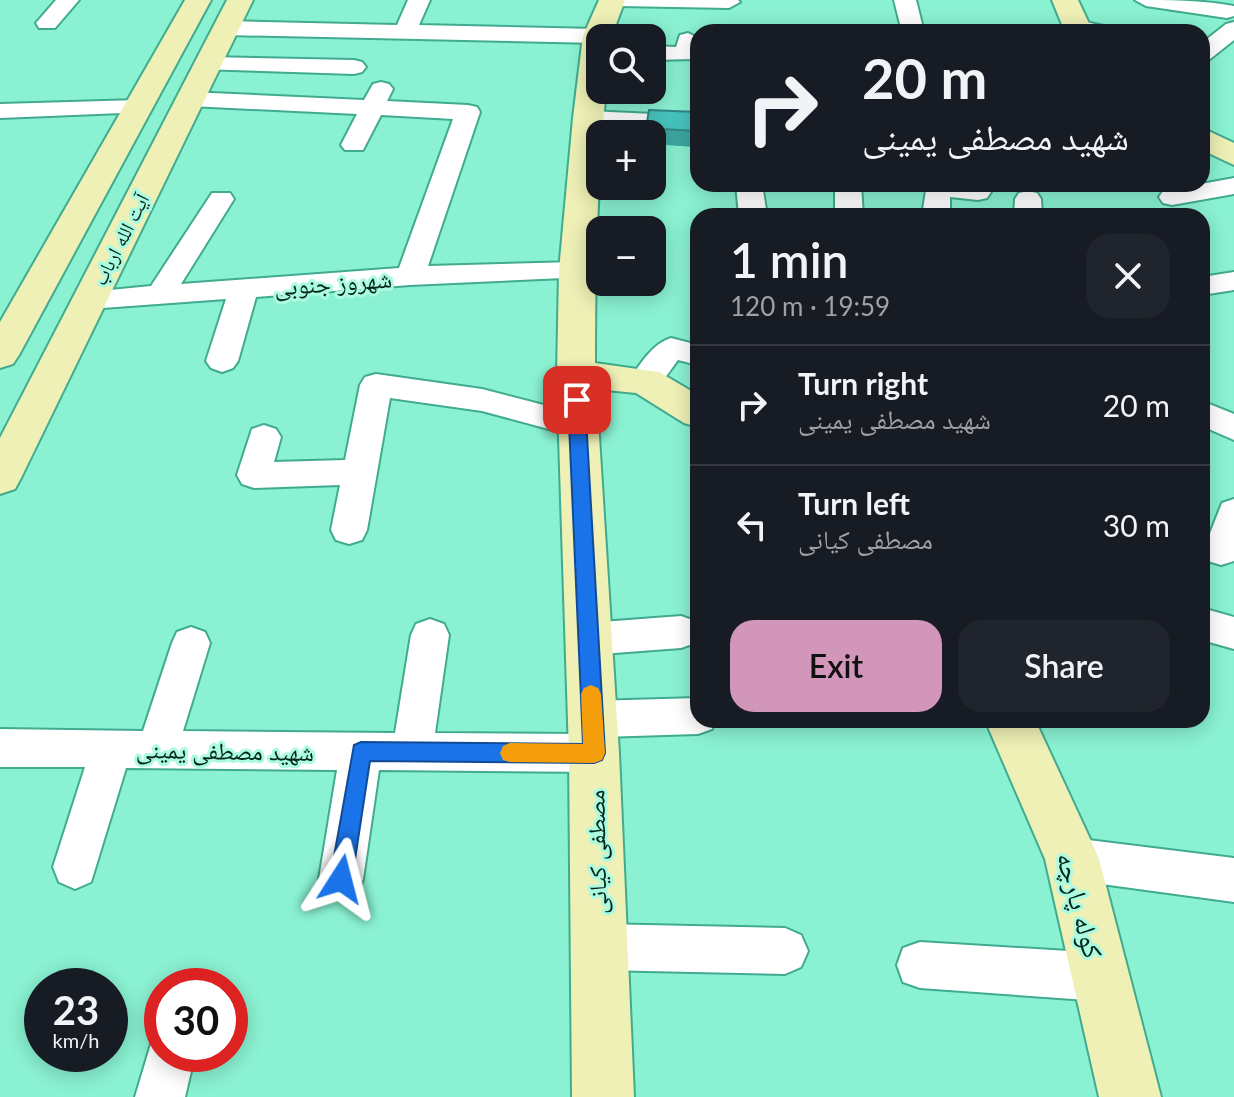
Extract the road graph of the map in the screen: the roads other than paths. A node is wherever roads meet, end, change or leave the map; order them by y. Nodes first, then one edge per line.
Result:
1 (68, 0) edge
2 (198, 0) edge
3 (419, 0) edge
4 (612, 0) edge
5 (618, 0) edge
6 (905, 0) edge
7 (1065, 0) edge
8 (1146, 0) edge
9 (729, 2) dead end
10 (233, 14) edge
11 (1230, 20) edge
12 (47, 23) dead end
13 (605, 24) edge
14 (911, 24) edge
15 (1082, 24) edge
16 (406, 31) junction
17 (688, 40) dead end
18 (1210, 44) edge
19 (586, 46) edge
20 (666, 53) edge
21 (207, 64) junction
22 (354, 67) dead end
23 (378, 97) junction
24 (190, 99) junction
25 (590, 104) edge
26 (138, 107) junction
27 (0, 111) edge
28 (588, 118) junction
29 (690, 123) edge
30 (354, 145) dead end
31 (1234, 186) edge
32 (1210, 190) edge
33 (1200, 192) edge
34 (1172, 197) dead end
35 (221, 199) dead end
36 (577, 271) junction
37 (410, 276) junction
38 (1234, 281) edge
39 (1210, 285) edge
40 (244, 288) junction
41 (160, 294) junction
42 (89, 300) junction
43 (13, 309) edge
44 (690, 352) edge
45 (0, 355) edge
46 (222, 361) dead end
47 (576, 374) junction
48 (645, 381) junction
49 (690, 408) edge
50 (1210, 416) edge
51 (578, 425) junction
52 (1234, 428) edge
53 (264, 437) dead end
54 (360, 472) junction
55 (0, 478) edge
56 (1234, 512) edge
57 (349, 530) dead end
58 (1221, 551) dead end
59 (1210, 626) edge
60 (681, 632) dead end
61 (1234, 633) edge
62 (430, 635) dead end
63 (588, 639) junction
64 (191, 643) dead end
65 (690, 718) edge
66 (1014, 728) edge
67 (593, 736) junction
68 (0, 748) edge
69 (111, 749) junction
70 (157, 749) junction
71 (361, 751) junction
72 (412, 752) junction
73 (1072, 859) junction
74 (75, 867) dead end
75 (341, 879) dead end
76 (1234, 880) edge
77 (599, 947) junction
78 (785, 951) dead end
79 (920, 965) dead end
80 (1101, 977) junction
81 (166, 1072) edge
82 (160, 1097) edge
83 (603, 1097) edge
84 (1130, 1097) edge

1 - 12 street
2 - 26 street, آیت الله ارباب
3 - 16 street
4 - 13 street, مصطفی کیانی
5 - 9 street
6 - 14 street
7 - 15 street
8 - 11 street
10 - 16 street
10 - 21 street, آیت الله ارباب
11 - 18 street
16 - 19 street
17 - 20 street
21 - 22 street
21 - 24 street, آیت الله ارباب
23 - 24 street
23 - 30 street
23 - 37 street
24 - 42 street, آیت الله ارباب
25 - 28 street, مصطفی کیانی
26 - 27 street
26 - 43 street, آیت الله ارباب
28 - 29 street
28 - 36 street, مصطفی کیانی
31 - 32 street
33 - 34 street
35 - 41 street
36 - 37 street, شهروز جنوبی
36 - 47 street, مصطفی کیانی
37 - 40 street, شهروز جنوبی
38 - 39 street
40 - 41 street, شهروز جنوبی
40 - 46 street
41 - 42 street, شهروز جنوبی
42 - 55 street, آیت الله ارباب
43 - 45 street, آیت الله ارباب
44 - 48 street
47 - 48 street
47 - 51 street, مصطفی کیانی
48 - 49 street
50 - 52 street
51 - 54 street
51 - 63 street, مصطفی کیانی
53 - 54 street
54 - 57 street
56 - 58 street
59 - 61 street
60 - 63 street
62 - 72 street
63 - 67 street, مصطفی کیانی
64 - 70 street
65 - 67 street, شهید مصطفی یمینی
66 - 73 street, کوله پارچه
67 - 72 street, شهید مصطفی یمینی
67 - 77 street, مصطفی کیانی
68 - 69 street, شهید مصطفی یمینی
69 - 70 street, شهید مصطفی یمینی
69 - 74 street
70 - 71 street, شهید مصطفی یمینی
71 - 72 street, شهید مصطفی یمینی
71 - 75 street
73 - 76 street
73 - 80 street, کوله پارچه
77 - 78 street
77 - 83 street, مصطفی کیانی
79 - 80 street
80 - 84 street, کوله پارچه
81 - 82 street

